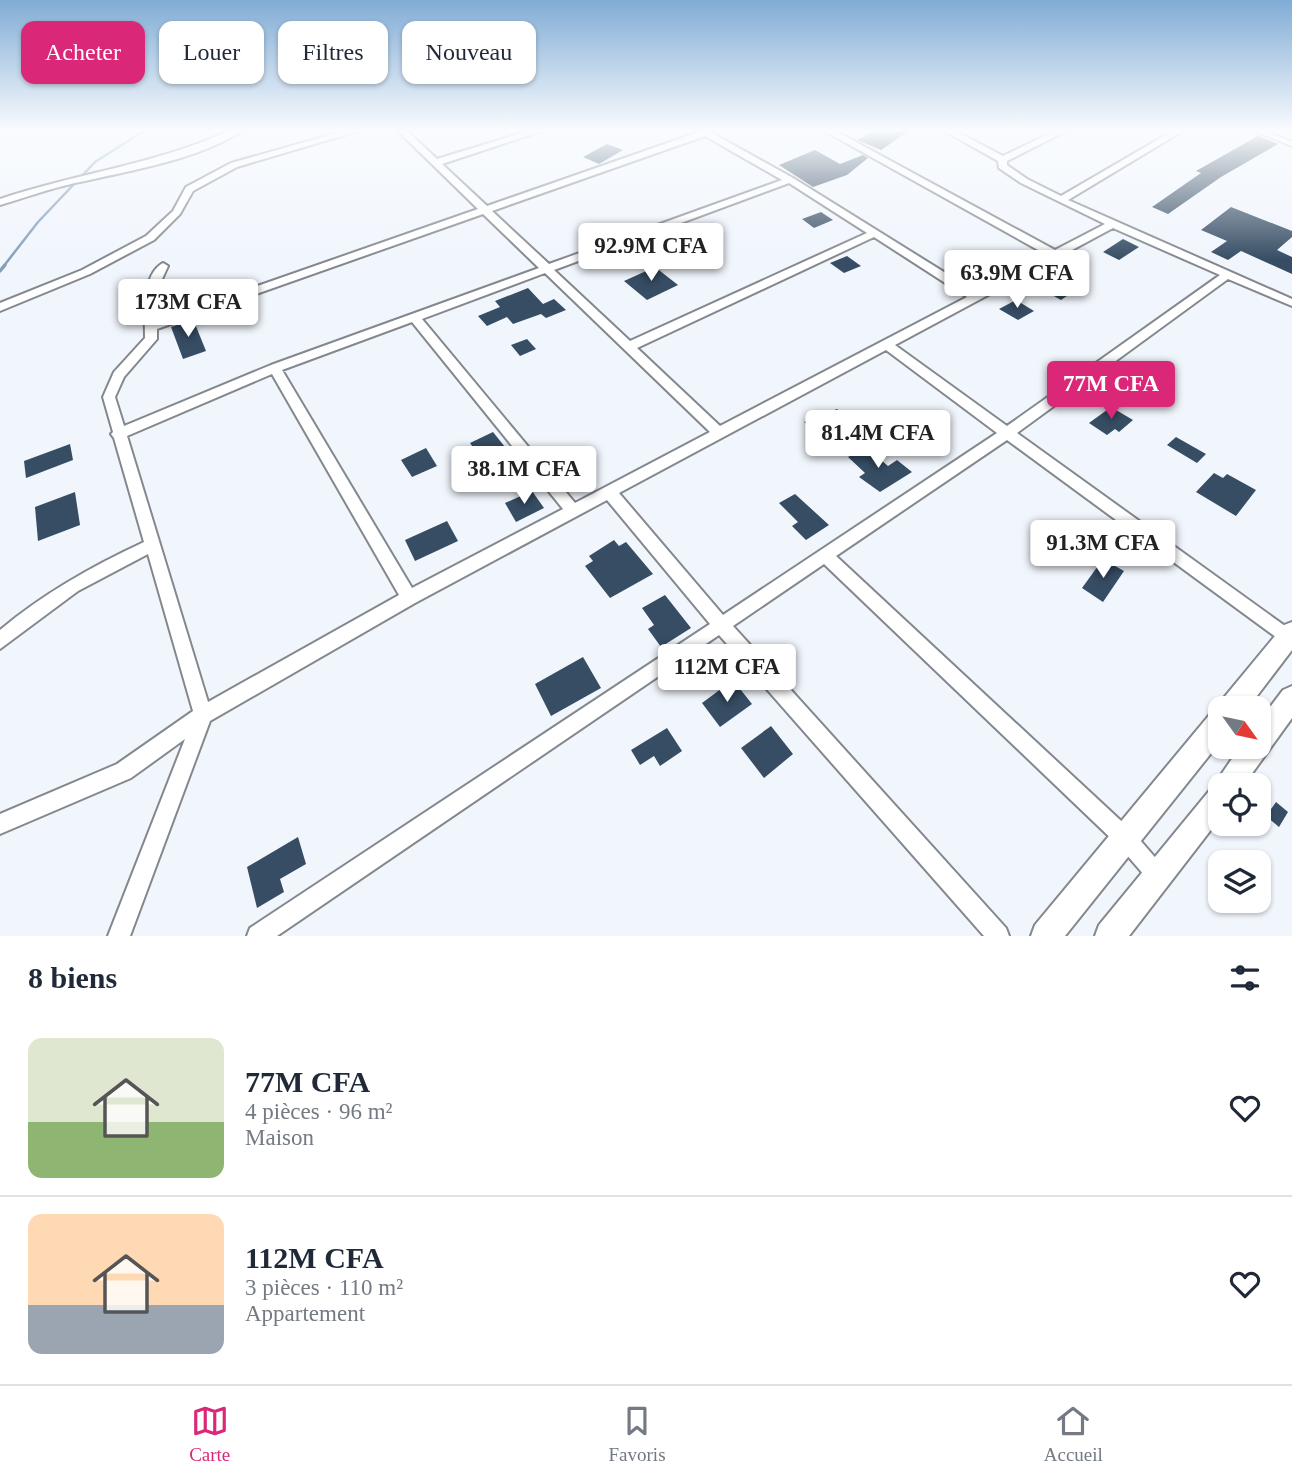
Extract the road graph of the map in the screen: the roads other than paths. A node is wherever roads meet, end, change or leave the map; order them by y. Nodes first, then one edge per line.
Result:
1 (117, 173) edge
2 (220, 173) edge
3 (445, 173) edge
4 (587, 173) edge
5 (777, 173) edge
6 (905, 173) edge
7 (1012, 173) edge
8 (1108, 173) edge
9 (790, 180) junction
10 (1061, 200) junction
11 (0, 202) edge
12 (484, 210) junction
13 (1113, 224) junction
14 (874, 233) junction
15 (1056, 255) junction
16 (163, 266) dead end
17 (546, 269) junction
18 (1227, 275) junction
19 (976, 297) junction
20 (1292, 303) edge
21 (0, 307) edge
22 (414, 317) junction
23 (150, 327) junction
24 (887, 345) junction
25 (628, 347) junction
26 (275, 368) junction
27 (718, 432) junction
28 (118, 434) junction
29 (1005, 434) junction
30 (610, 492) junction
31 (573, 511) junction
32 (153, 545) junction
33 (826, 556) junction
34 (410, 598) junction
35 (721, 625) junction
36 (1291, 637) edge
37 (0, 641) edge
38 (1242, 696) edge
39 (1289, 708) edge
40 (203, 715) junction
41 (1271, 729) edge
42 (1208, 737) edge
43 (1208, 812) edge
44 (0, 824) edge
45 (1126, 839) junction
46 (1159, 877) junction
47 (119, 936) edge
48 (258, 936) edge
49 (998, 936) edge
50 (1046, 936) edge
51 (1110, 936) edge

1 - 11 street
2 - 21 street
3 - 12 street
4 - 12 street
5 - 9 street
6 - 15 street
7 - 10 street
8 - 10 street
9 - 14 street
9 - 17 street
10 - 13 street
12 - 17 street
12 - 23 street
13 - 15 street
13 - 18 street
14 - 19 street
14 - 25 street
15 - 19 street
16 - 23 street
17 - 22 street
17 - 25 street
18 - 20 street
18 - 29 street
19 - 24 street
22 - 26 street
22 - 31 street
23 - 28 street
24 - 27 street
24 - 29 street
25 - 27 street
26 - 28 street
26 - 34 street
27 - 30 street
28 - 32 street
29 - 33 street
29 - 36 street
30 - 31 street
30 - 35 street
31 - 34 street
32 - 37 street
32 - 40 street
33 - 35 street
33 - 45 street
34 - 40 street
35 - 48 street
35 - 49 street
36 - 38 main road
39 - 41 main road
40 - 44 street
40 - 47 street
42 - 45 main road
43 - 46 main road
45 - 46 street
45 - 50 main road
46 - 51 main road

